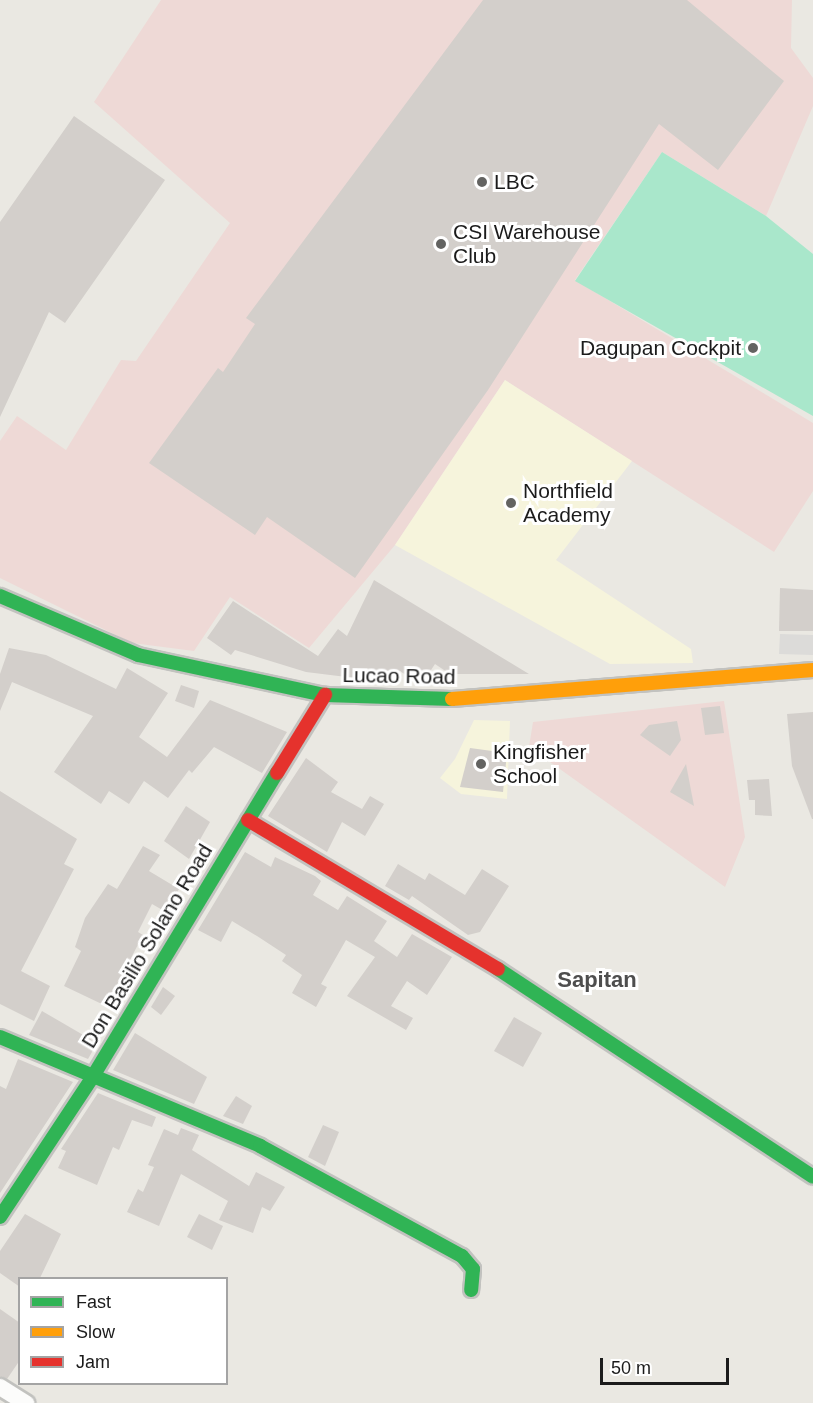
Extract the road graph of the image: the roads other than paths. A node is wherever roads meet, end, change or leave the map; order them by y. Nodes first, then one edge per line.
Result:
1 (0, 596) edge
2 (813, 670) edge
3 (326, 695) junction
4 (248, 820) junction
5 (0, 1037) edge
6 (92, 1078) junction
7 (813, 1178) edge
8 (0, 1217) edge
9 (471, 1290) dead end
10 (0, 1387) edge
11 (26, 1403) edge

1 - 3 main road, Lucao Road
2 - 3 main road, Lucao Road
3 - 4 main road, Don Basilio Solano Road
4 - 6 main road, Don Basilio Solano Road
4 - 7 main road
5 - 6 main road
6 - 8 main road, Don Basilio Solano Road
6 - 9 main road
10 - 11 street

